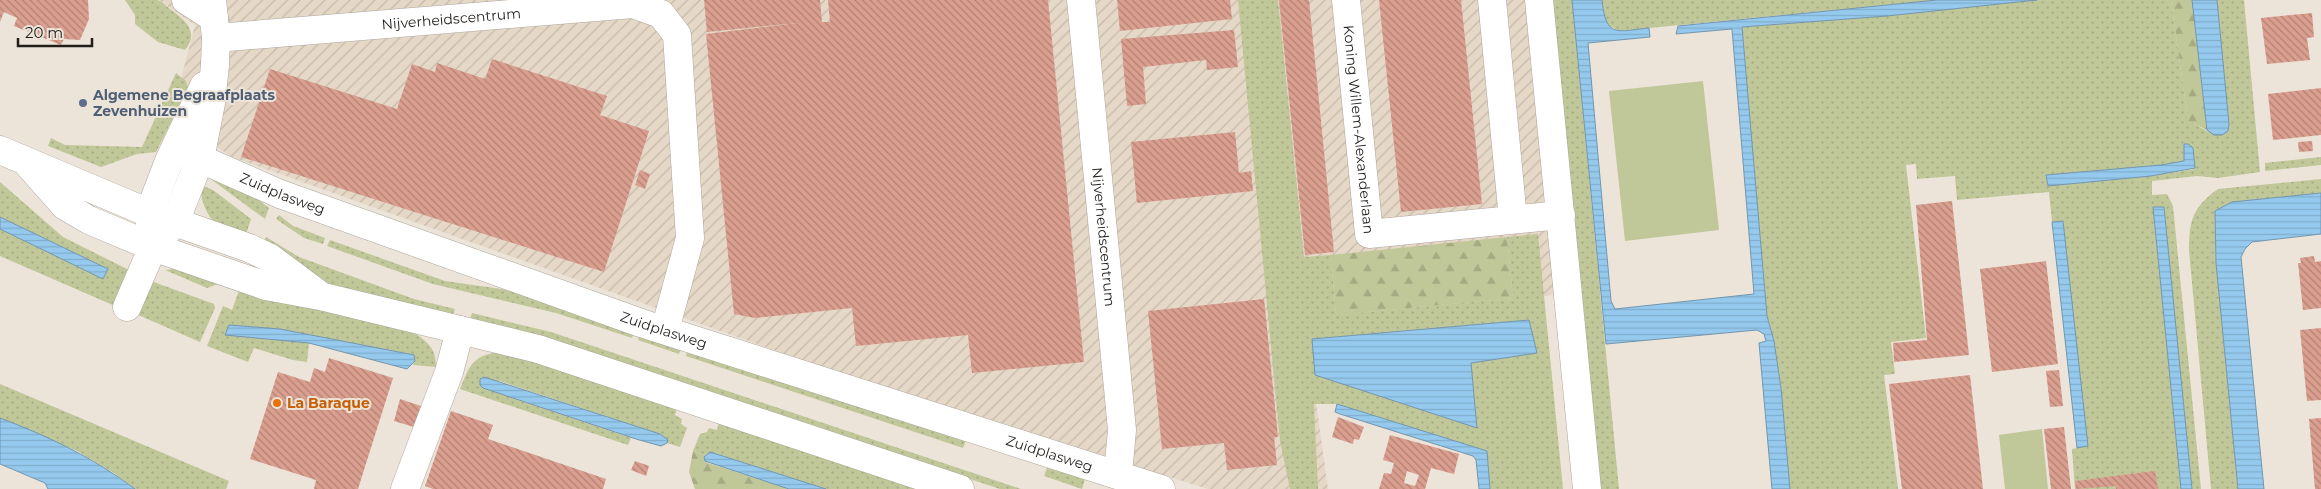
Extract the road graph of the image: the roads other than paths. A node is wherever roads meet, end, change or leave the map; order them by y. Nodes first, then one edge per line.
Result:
1 (186, 0) edge
2 (1081, 0) edge
3 (1346, 0) edge
4 (1492, 0) edge
5 (1540, 0) edge
6 (214, 19) edge
7 (215, 65) junction
8 (0, 150) edge
9 (175, 150) junction
10 (200, 159) junction
11 (27, 163) junction
12 (149, 213) junction
13 (1561, 215) junction
14 (1513, 219) junction
15 (175, 222) junction
16 (153, 248) junction
17 (320, 296) junction
18 (127, 307) dead end
19 (460, 330) junction
20 (665, 330) junction
21 (1118, 474) junction
22 (405, 489) edge
23 (960, 489) edge
24 (1162, 489) edge
25 (1587, 489) edge

1 - 6 street
2 - 21 street, Nijverheidscentrum
3 - 14 street, Koning Willem-Alexanderlaan
4 - 14 street
5 - 13 street
6 - 7 street
6 - 20 street, Nijverheidscentrum
7 - 9 street
7 - 10 street
8 - 11 street
9 - 10 street, Zuidplasweg
9 - 12 street
10 - 15 street
10 - 20 street, Zuidplasweg
11 - 12 street
11 - 16 street
12 - 15 street
12 - 16 street
13 - 14 street, Koning Willem-Alexanderlaan
13 - 25 street
15 - 16 street
15 - 17 street
16 - 17 street
16 - 18 street
17 - 19 street
19 - 22 street
19 - 23 street
20 - 21 street, Zuidplasweg
21 - 24 street, Zuidplasweg

